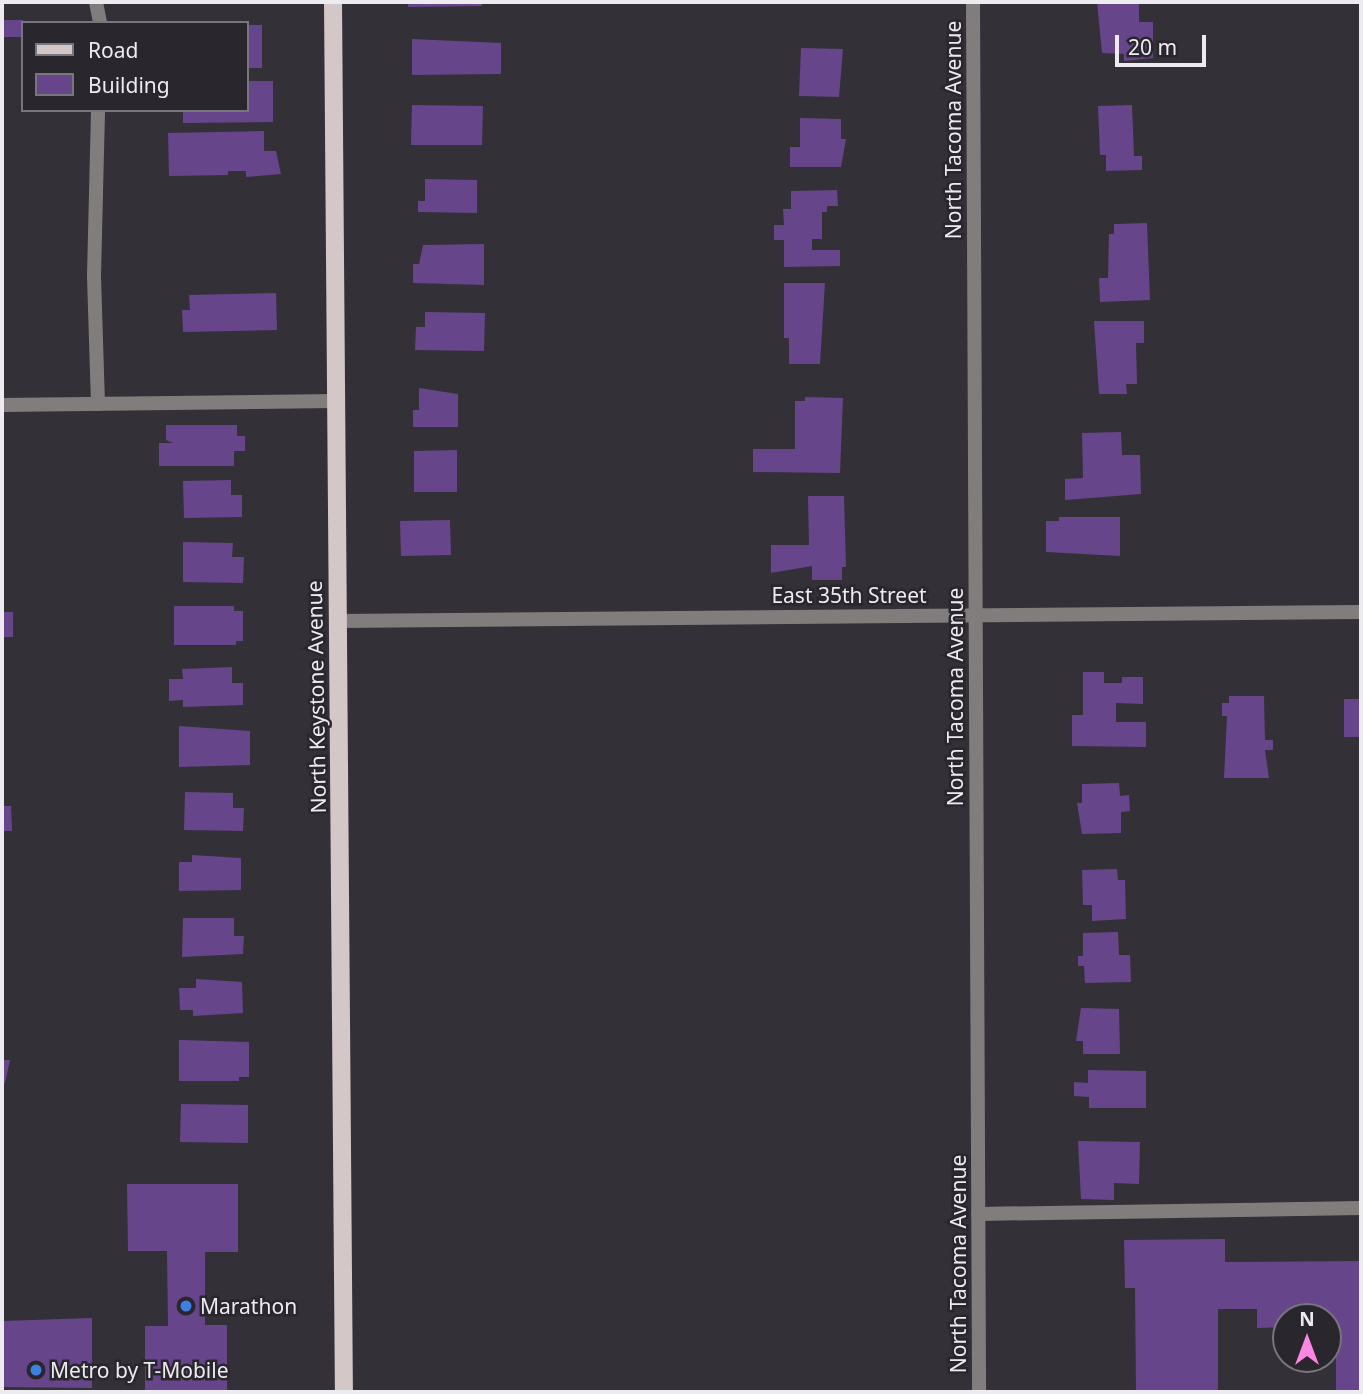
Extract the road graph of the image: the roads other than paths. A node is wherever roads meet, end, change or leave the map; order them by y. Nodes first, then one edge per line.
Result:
1 (96, 2) edge
2 (333, 2) edge
3 (973, 2) edge
4 (100, 21) edge
5 (98, 112) edge
6 (336, 401) junction
7 (98, 404) junction
8 (2, 405) edge
9 (1361, 612) edge
10 (976, 615) junction
11 (338, 621) junction
12 (1361, 1208) edge
13 (978, 1214) junction
14 (344, 1392) edge
15 (979, 1392) edge

1 - 4 street
2 - 6 main road, North Keystone Avenue
3 - 10 street, North Tacoma Avenue
5 - 7 street
6 - 7 street
6 - 11 main road, North Keystone Avenue
7 - 8 street
9 - 10 street, East 35th Street
10 - 11 street, East 35th Street
10 - 13 street, North Tacoma Avenue
11 - 14 main road, North Keystone Avenue
12 - 13 street
13 - 15 street, North Tacoma Avenue

